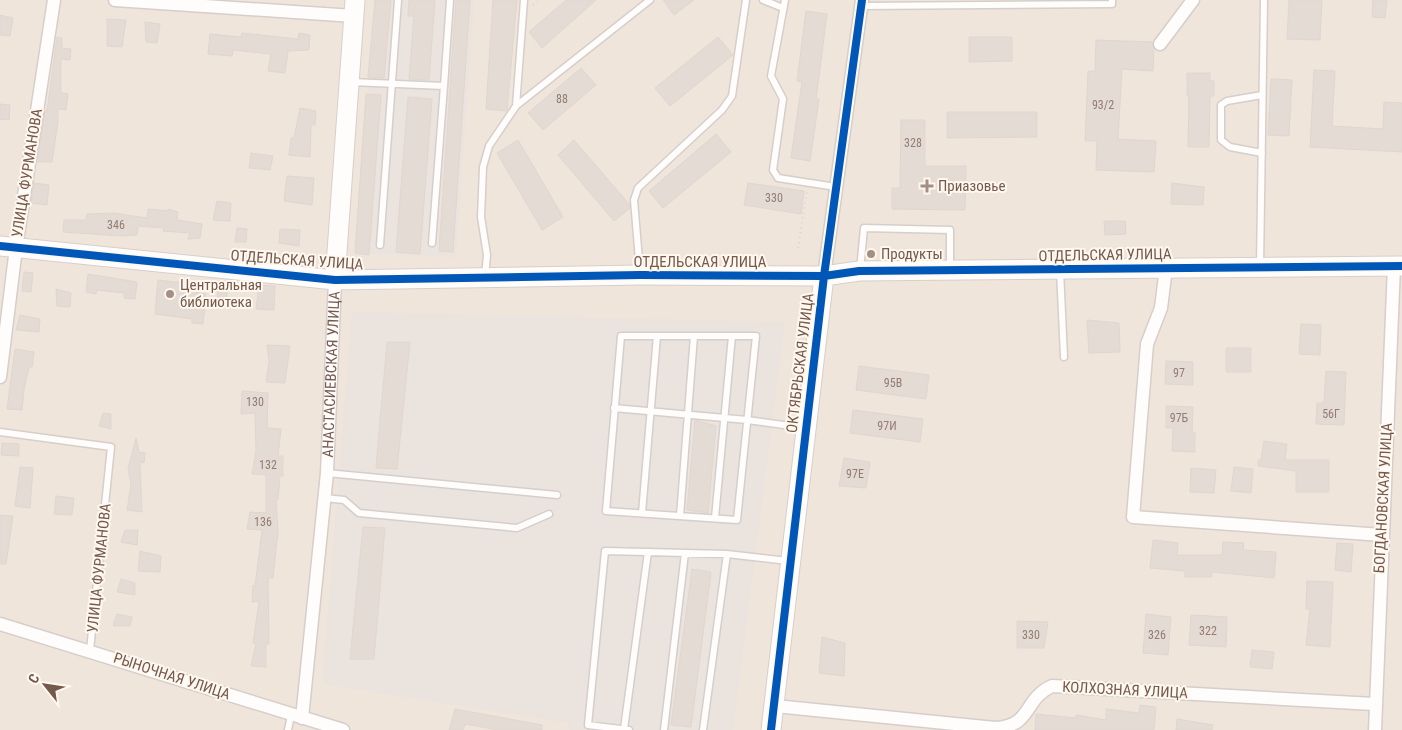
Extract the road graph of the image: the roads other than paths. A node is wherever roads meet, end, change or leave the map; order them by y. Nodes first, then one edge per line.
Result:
1 (54, 0) edge
2 (115, 0) edge
3 (398, 0) edge
4 (450, 0) edge
5 (524, 0) edge
6 (650, 0) edge
7 (746, 0) edge
8 (763, 0) edge
9 (784, 0) edge
10 (1112, 0) edge
11 (1193, 0) edge
12 (1264, 0) edge
13 (862, 3) edge
14 (355, 8) edge
15 (783, 8) junction
16 (1160, 44) dead end
17 (350, 82) junction
18 (392, 84) junction
19 (444, 86) junction
20 (1262, 95) junction
21 (516, 106) junction
22 (1262, 153) junction
23 (836, 187) junction
24 (432, 243) dead end
25 (380, 245) dead end
26 (8, 247) edge
27 (1398, 266) edge
28 (1260, 267) junction
29 (1166, 268) junction
30 (1060, 269) junction
31 (950, 270) junction
32 (859, 271) junction
33 (640, 275) junction
34 (824, 276) junction
35 (485, 278) junction
36 (335, 280) junction
37 (657, 336) junction
38 (694, 336) junction
39 (732, 336) junction
40 (1064, 356) dead end
41 (0, 377) edge
42 (614, 408) junction
43 (651, 411) junction
44 (688, 414) junction
45 (723, 418) junction
46 (747, 420) junction
47 (806, 428) junction
48 (0, 432) edge
49 (327, 473) junction
50 (557, 495) dead end
51 (325, 498) junction
52 (642, 513) junction
53 (549, 514) dead end
54 (680, 516) junction
55 (716, 518) junction
56 (1382, 535) junction
57 (648, 552) junction
58 (685, 553) junction
59 (727, 554) junction
60 (789, 561) junction
61 (0, 624) edge
62 (90, 650) junction
63 (1374, 704) junction
64 (775, 706) junction
65 (296, 716) junction
66 (624, 729) edge
67 (288, 730) edge
68 (343, 730) edge
69 (629, 730) edge
70 (664, 730) edge
71 (703, 730) edge
72 (771, 730) edge
73 (1375, 730) edge

1 - 26 street, УЛИЦА ФУРМАНОВА
2 - 14 street
3 - 18 lane
4 - 19 lane
5 - 21 lane
6 - 21 lane
7 - 33 lane
8 - 15 lane
9 - 15 lane
10 - 13 lane
11 - 16 street
12 - 20 lane
13 - 23 street, ОКТЯБРЬСКАЯ УЛИЦА
14 - 17 street, АНАСТАСИЕВСКАЯ УЛИЦА
15 - 23 lane
17 - 18 lane
17 - 36 street, АНАСТАСИЕВСКАЯ УЛИЦА
18 - 19 lane
18 - 25 lane
19 - 24 lane
20 - 22 lane
20 - 22 lane
21 - 35 lane
22 - 28 lane
23 - 34 street, ОКТЯБРЬСКАЯ УЛИЦА
26 - 36 street, ОТДЕЛЬСКАЯ УЛИЦА
26 - 41 street, УЛИЦА ФУРМАНОВА
27 - 28 street, ОТДЕЛЬСКАЯ УЛИЦА
27 - 56 street, БОГДАНОВСКАЯ УЛИЦА
28 - 29 street, ОТДЕЛЬСКАЯ УЛИЦА
29 - 30 street, ОТДЕЛЬСКАЯ УЛИЦА
29 - 56 street
30 - 31 street, ОТДЕЛЬСКАЯ УЛИЦА
30 - 40 lane
31 - 32 street, ОТДЕЛЬСКАЯ УЛИЦА
31 - 32 lane
32 - 34 street, ОТДЕЛЬСКАЯ УЛИЦА
33 - 34 street, ОТДЕЛЬСКАЯ УЛИЦА
33 - 35 street, ОТДЕЛЬСКАЯ УЛИЦА
34 - 47 street, ОКТЯБРЬСКАЯ УЛИЦА
35 - 36 street, ОТДЕЛЬСКАЯ УЛИЦА
36 - 49 street, АНАСТАСИЕВСКАЯ УЛИЦА
37 - 38 lane
37 - 42 lane
37 - 43 lane
38 - 39 lane
38 - 44 lane
39 - 45 lane
39 - 46 lane
42 - 43 lane
42 - 52 lane
43 - 44 lane
43 - 52 lane
44 - 45 lane
44 - 54 lane
45 - 46 lane
45 - 55 lane
46 - 47 lane
46 - 55 lane
47 - 60 street, ОКТЯБРЬСКАЯ УЛИЦА
48 - 62 lane, УЛИЦА ФУРМАНОВА
49 - 50 lane
49 - 51 street, АНАСТАСИЕВСКАЯ УЛИЦА
51 - 53 lane
51 - 65 street, АНАСТАСИЕВСКАЯ УЛИЦА
52 - 54 lane
54 - 55 lane
56 - 63 street, БОГДАНОВСКАЯ УЛИЦА
57 - 58 lane
57 - 66 lane
57 - 66 lane
58 - 59 lane
58 - 70 lane
59 - 60 lane
59 - 71 lane
60 - 64 street, ОКТЯБРЬСКАЯ УЛИЦА
61 - 62 street, РЫНОЧНАЯ УЛИЦА
62 - 65 street, РЫНОЧНАЯ УЛИЦА
63 - 64 street, КОЛХОЗНАЯ УЛИЦА
63 - 73 street, БОГДАНОВСКАЯ УЛИЦА
64 - 72 street, ОКТЯБРЬСКАЯ УЛИЦА
65 - 67 lane
65 - 68 street, РЫНОЧНАЯ УЛИЦА
66 - 69 lane

